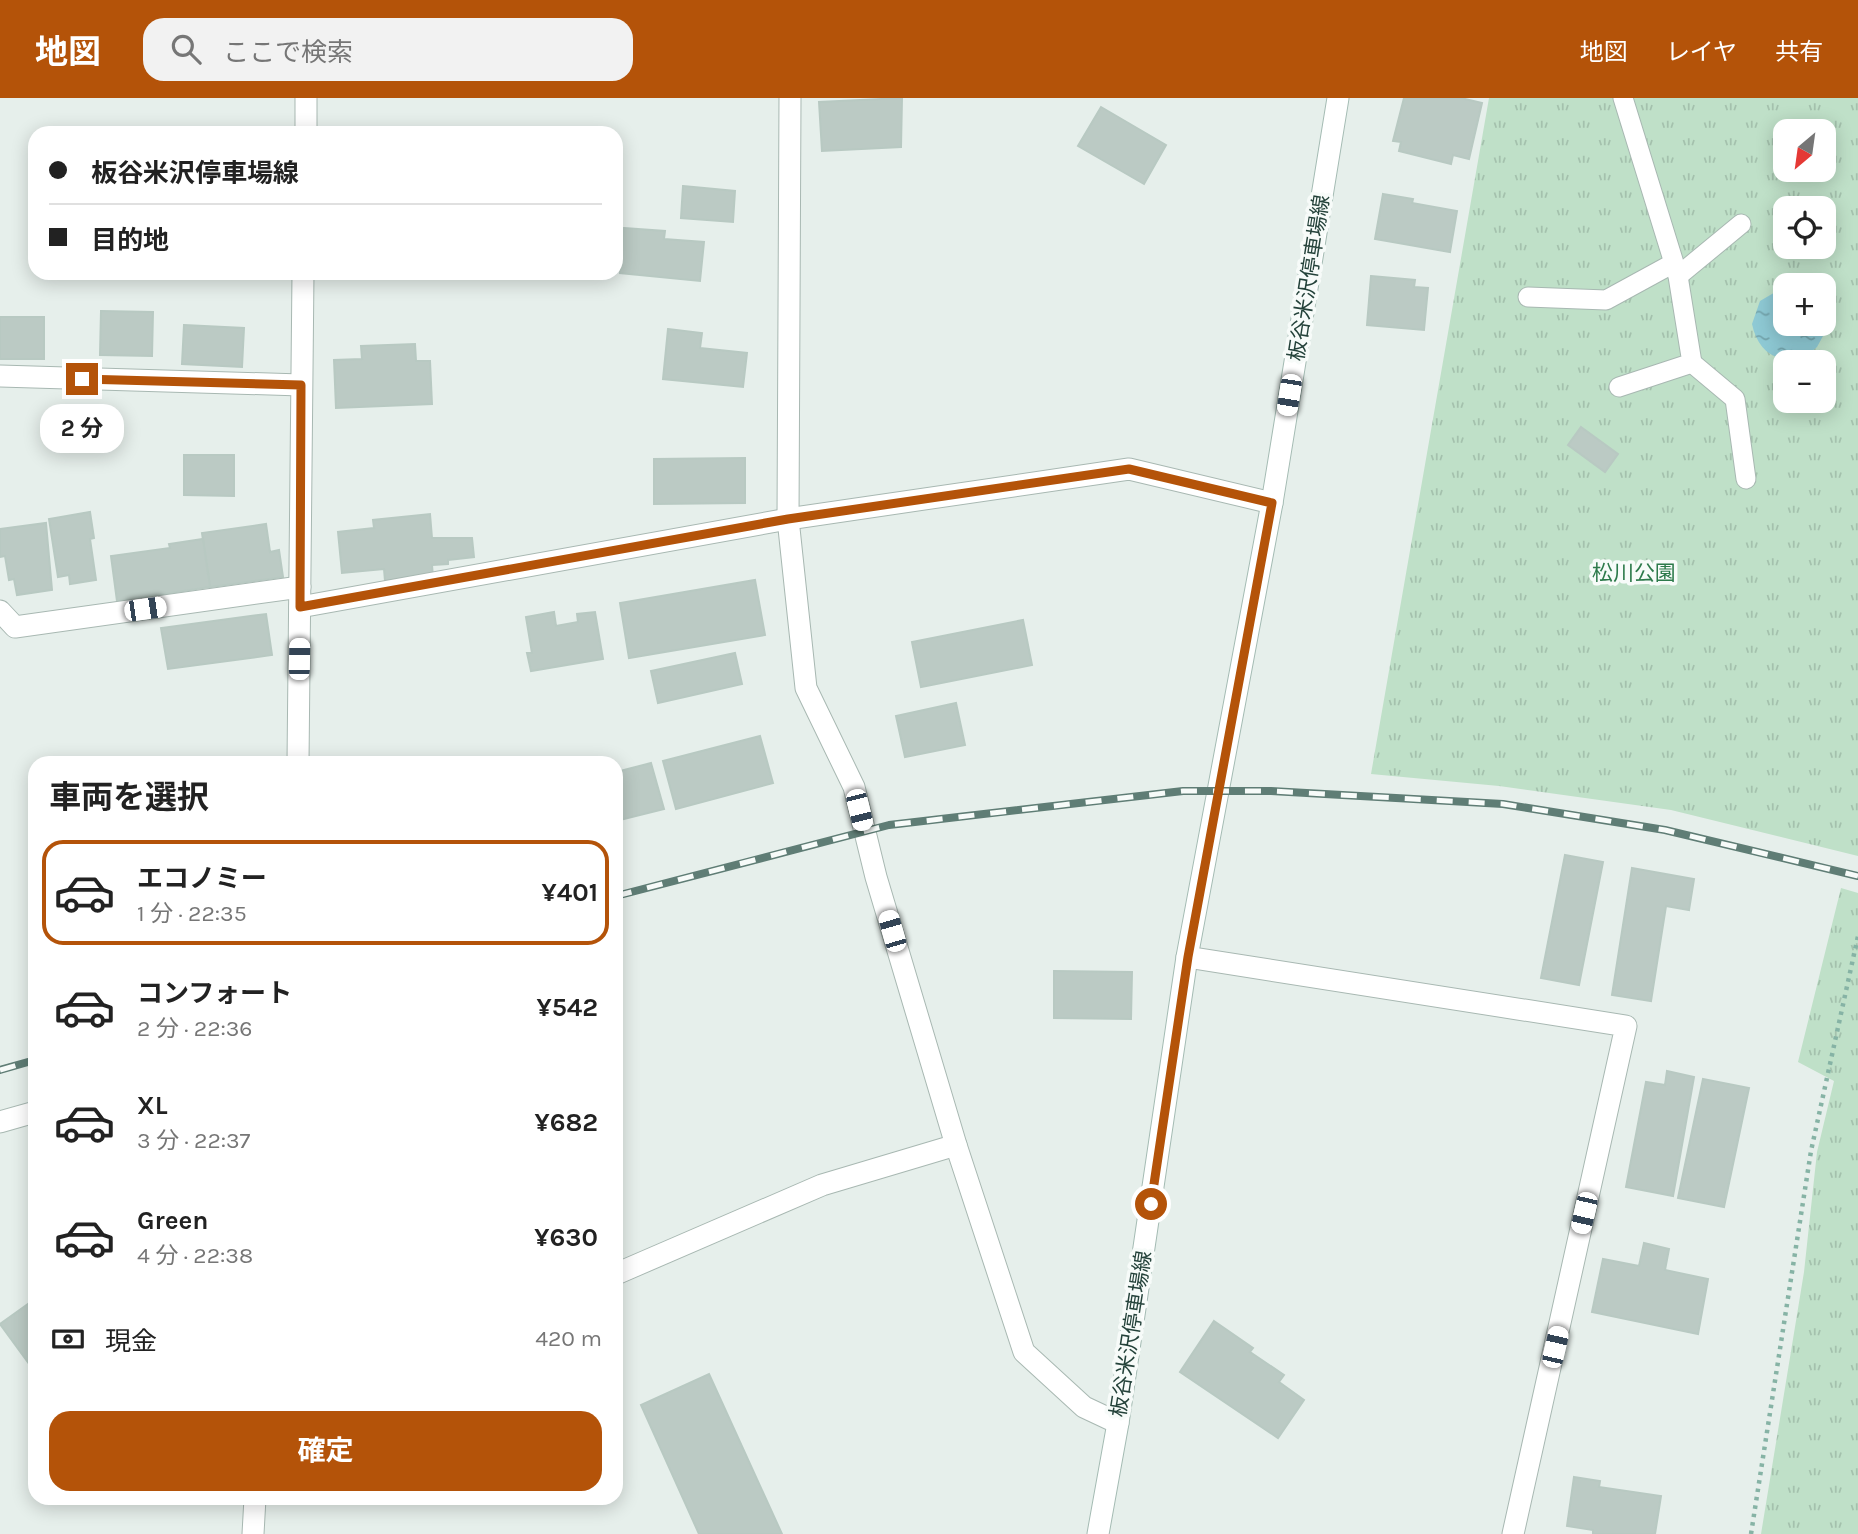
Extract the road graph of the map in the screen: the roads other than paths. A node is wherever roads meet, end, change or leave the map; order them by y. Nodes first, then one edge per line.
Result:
1 (306, 98) edge
2 (790, 98) edge
3 (1338, 98) edge
4 (1623, 98) edge
5 (306, 126) edge
6 (1741, 224) dead end
7 (1675, 270) junction
8 (303, 280) edge
9 (1528, 297) dead end
10 (1692, 363) junction
11 (0, 376) edge
12 (301, 385) junction
13 (1619, 387) dead end
14 (1746, 479) dead end
15 (1272, 503) junction
16 (788, 519) junction
17 (300, 597) junction
18 (0, 611) edge
19 (298, 756) edge
20 (1188, 957) junction
21 (28, 1114) edge
22 (0, 1122) edge
23 (956, 1145) junction
24 (623, 1271) edge
25 (1118, 1423) junction
26 (255, 1505) edge
27 (253, 1534) edge
28 (1098, 1534) edge
29 (1513, 1534) edge

1 - 5 street
2 - 16 street
3 - 15 street, 板谷米沢停車場線
4 - 7 lane
6 - 7 lane
7 - 9 lane
7 - 10 lane
8 - 12 street
10 - 13 lane
10 - 14 lane
11 - 12 street
12 - 17 street
15 - 16 street
15 - 20 street, 板谷米沢停車場線
16 - 17 street
16 - 23 street
17 - 18 street
17 - 19 street
20 - 25 street, 板谷米沢停車場線
20 - 29 street
21 - 22 street
23 - 24 street
23 - 25 street
25 - 28 street, 板谷米沢停車場線
26 - 27 street

